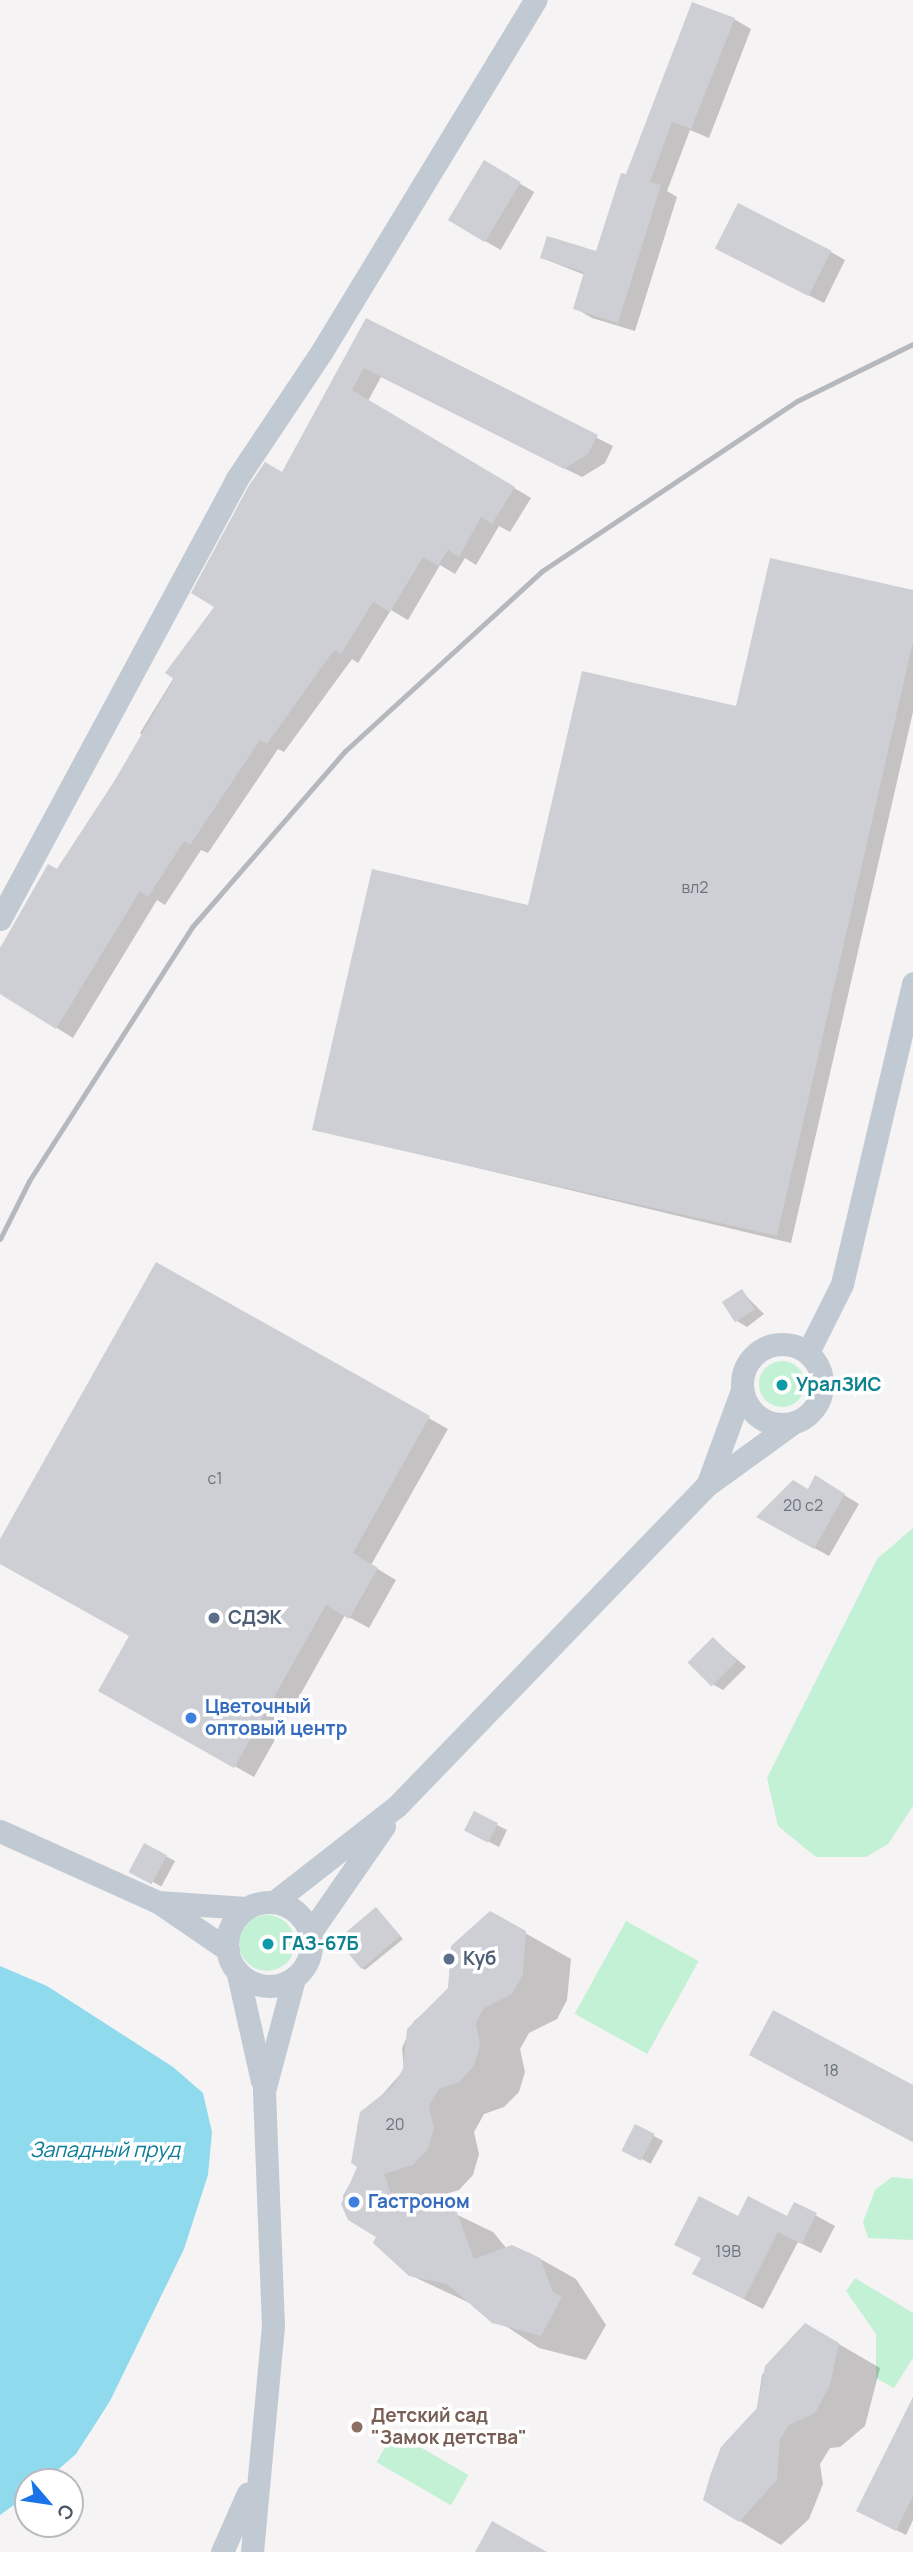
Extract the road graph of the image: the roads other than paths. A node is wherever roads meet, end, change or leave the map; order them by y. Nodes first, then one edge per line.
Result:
1 (535, 0) edge
2 (0, 919) edge
3 (913, 983) edge
4 (808, 1352) junction
5 (742, 1390) junction
6 (790, 1425) junction
7 (706, 1486) junction
8 (397, 1806) junction
9 (0, 1831) edge
10 (158, 1902) junction
11 (274, 1902) junction
12 (246, 1908) junction
13 (310, 1933) junction
14 (228, 1950) junction
15 (239, 1974) junction
16 (294, 1978) junction
17 (264, 2091) junction
18 (254, 2480) junction
19 (222, 2552) edge
20 (252, 2552) edge

1 - 2 street
3 - 4 street
4 - 5 street
4 - 6 street
5 - 6 street
5 - 7 street
6 - 7 street
7 - 8 street
8 - 11 street
8 - 13 street
9 - 10 street
10 - 12 street
10 - 14 street
11 - 12 street
11 - 13 street
12 - 14 street
13 - 16 street
14 - 15 street
15 - 16 street
15 - 17 street
16 - 17 street
17 - 18 street
18 - 19 street
18 - 20 street

